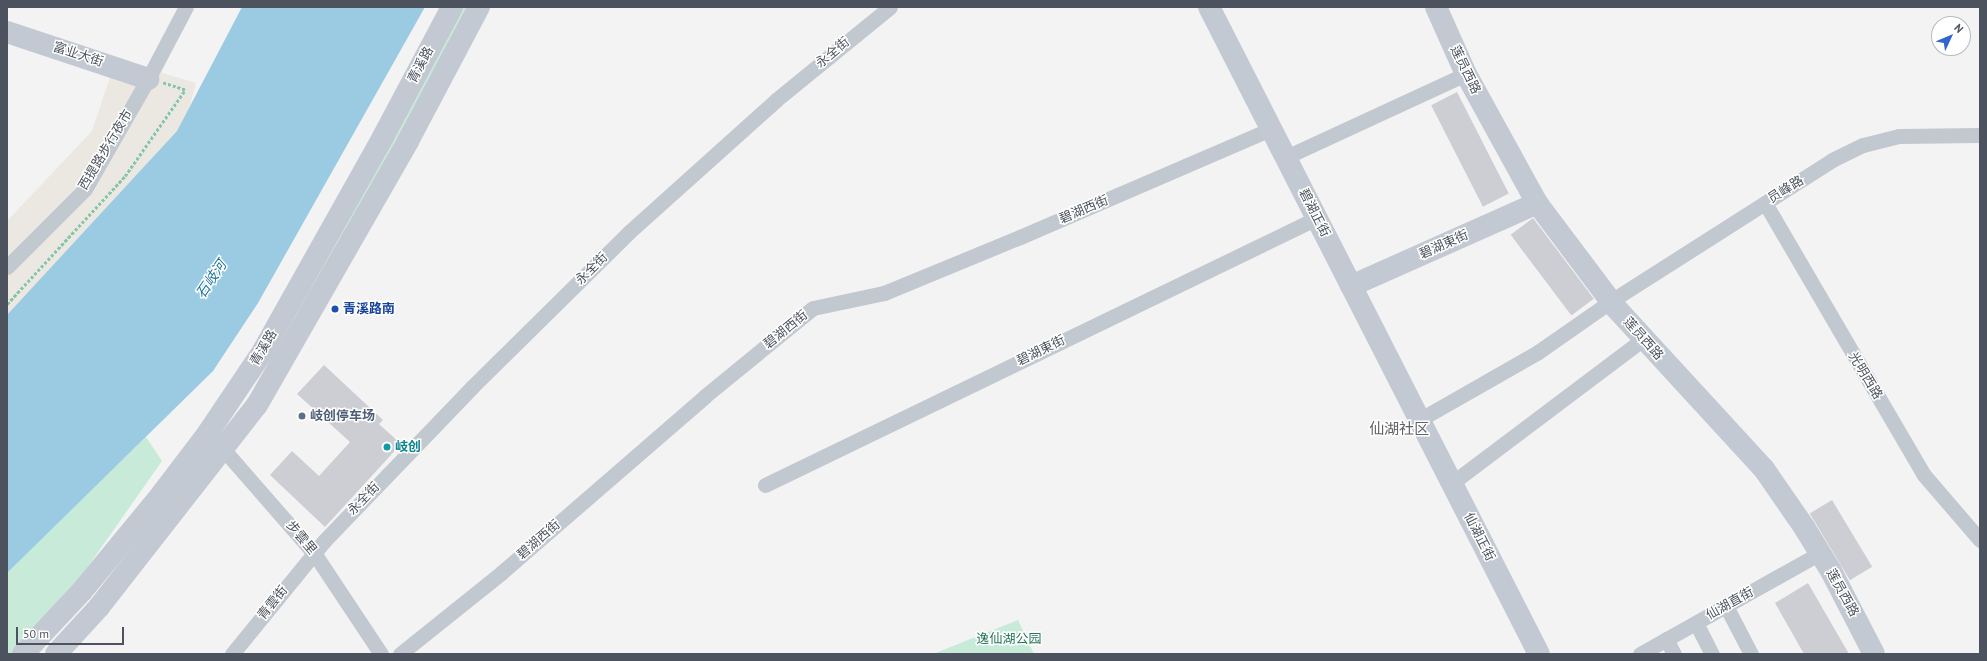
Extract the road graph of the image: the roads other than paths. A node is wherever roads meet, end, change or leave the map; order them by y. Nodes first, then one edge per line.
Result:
1 (186, 7) edge
2 (452, 7) edge
3 (479, 7) edge
4 (890, 7) edge
5 (1209, 7) edge
6 (1436, 7) edge
7 (7, 32) edge
8 (1466, 74) junction
9 (148, 79) junction
10 (1271, 129) junction
11 (1980, 135) edge
12 (1286, 157) junction
13 (1537, 203) junction
14 (1765, 203) junction
15 (1317, 218) junction
16 (7, 267) edge
17 (1351, 286) junction
18 (1610, 301) junction
19 (284, 313) junction
20 (305, 324) junction
21 (1643, 339) junction
22 (1419, 420) junction
23 (208, 432) junction
24 (223, 449) junction
25 (1452, 483) junction
26 (765, 485) dead end
27 (1980, 540) edge
28 (314, 553) junction
29 (1820, 553) junction
30 (92, 580) junction
31 (107, 596) junction
32 (1726, 606) junction
33 (1696, 622) junction
34 (1666, 639) junction
35 (23, 654) edge
36 (56, 654) edge
37 (232, 654) edge
38 (381, 654) edge
39 (400, 654) edge
40 (1539, 654) edge
41 (1640, 654) edge
42 (1674, 654) edge
43 (1712, 654) edge
44 (1751, 654) edge
45 (1874, 654) edge

1 - 9 street, 西提路步行夜市
2 - 19 main road, 青溪路
3 - 20 main road, 青溪路
4 - 28 street, 永全街
5 - 10 main road, 碧湖正街
6 - 8 main road, 莲员西路
7 - 9 main road, 富业大街
8 - 12 street
8 - 13 main road, 莲员西路
9 - 16 street, 西提路步行夜市
10 - 12 main road, 碧湖正街
10 - 39 street, 碧湖西街
11 - 14 street, 员峰路
12 - 15 main road, 碧湖正街
13 - 17 main road, 碧湖東街
13 - 18 main road, 莲员西路
14 - 18 street, 员峰路
14 - 27 street, 光明西路
15 - 17 main road, 碧湖正街
15 - 26 street, 碧湖東街
17 - 22 main road, 碧湖正街
18 - 21 main road, 莲员西路
18 - 22 street, 员峰路
19 - 20 main road
19 - 23 main road, 青溪路
20 - 24 main road, 青溪路
21 - 25 street
21 - 29 main road, 莲员西路
22 - 25 main road, 仙湖正街
23 - 24 street, 步雲里
23 - 30 main road, 青溪路
24 - 28 street, 步雲里
24 - 31 main road, 青溪路
25 - 40 main road, 仙湖正街
28 - 37 street, 青雲街
28 - 38 street, 步雲里
29 - 32 street, 仙湖直街
29 - 45 main road, 莲员西路
30 - 31 main road
30 - 35 main road, 青溪路
31 - 36 main road, 青溪路
32 - 33 street, 仙湖直街
32 - 44 street
33 - 34 street, 仙湖直街
33 - 43 street
34 - 41 street, 仙湖直街
34 - 42 street

